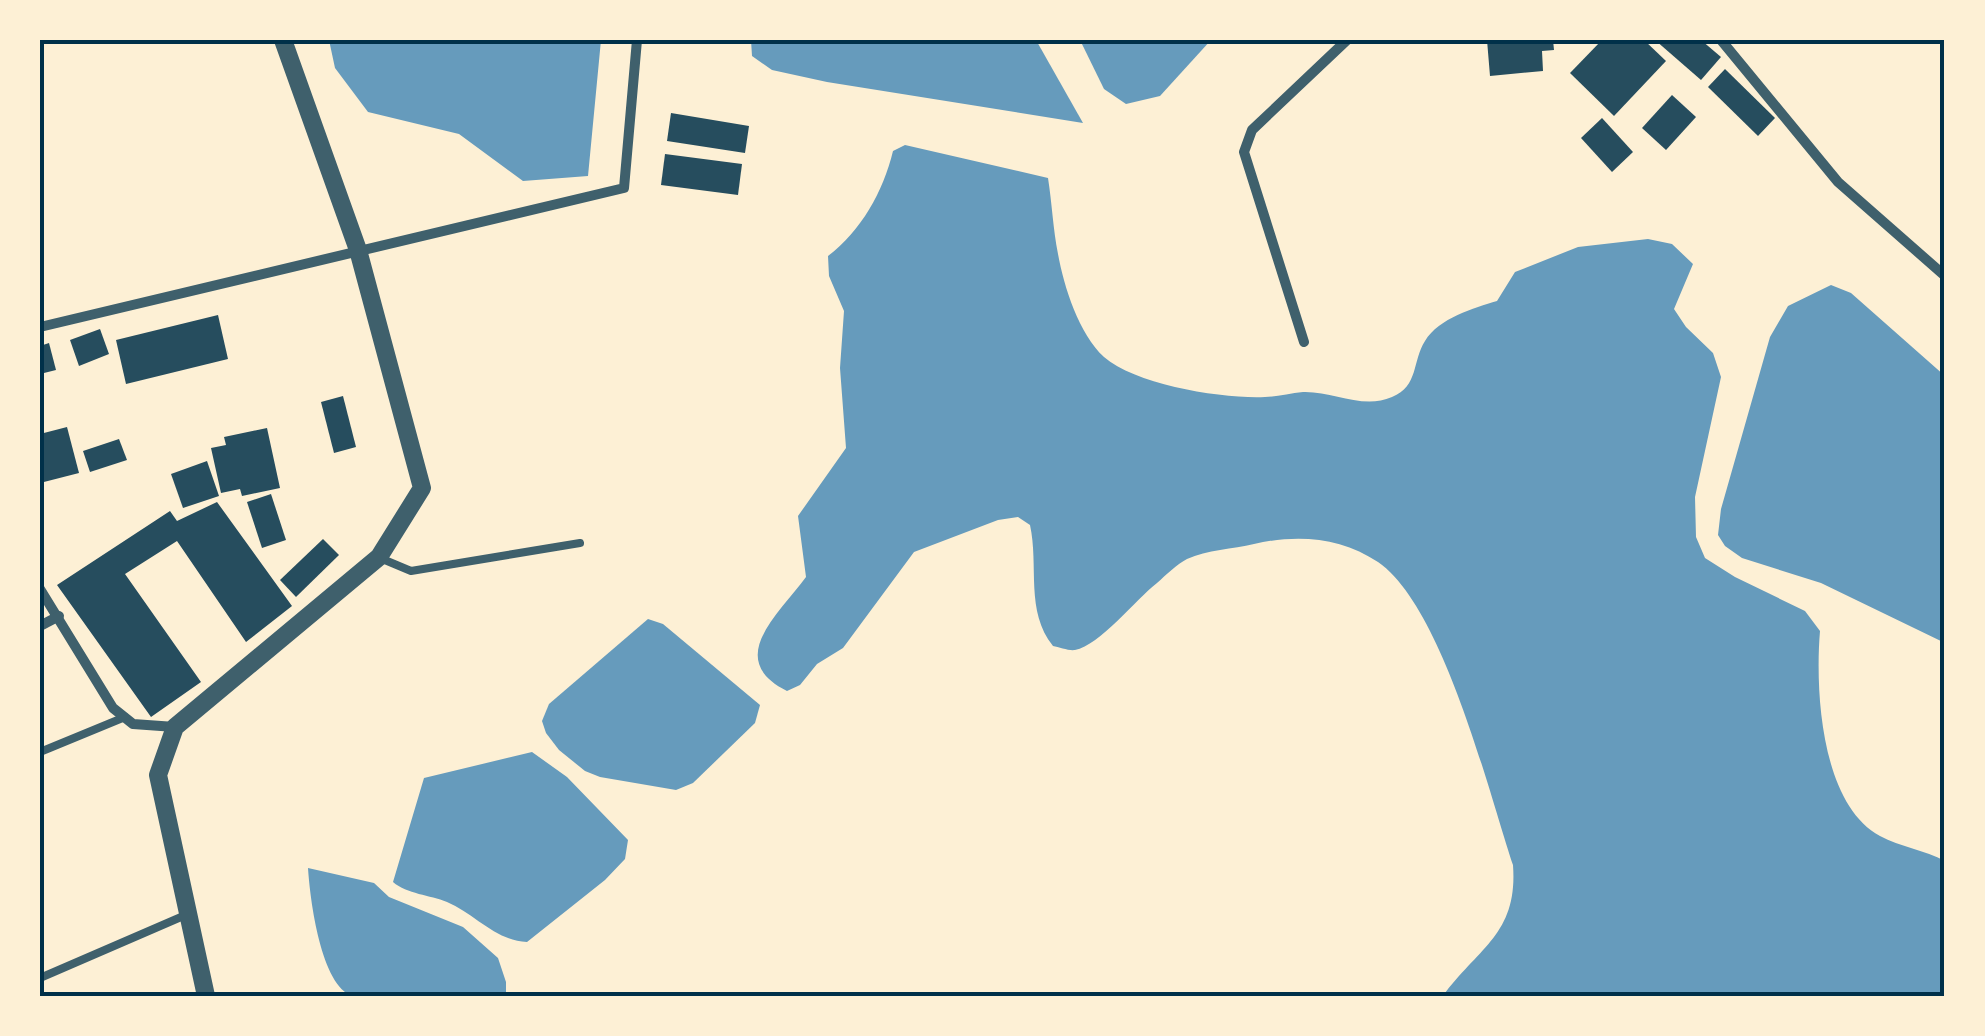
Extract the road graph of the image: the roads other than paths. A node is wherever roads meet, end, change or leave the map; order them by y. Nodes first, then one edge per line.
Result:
1 (283, 40) edge
2 (637, 40) edge
3 (1347, 40) edge
4 (1721, 40) edge
5 (358, 250) junction
6 (1945, 276) edge
7 (40, 327) edge
8 (1304, 342) dead end
9 (580, 543) dead end
10 (378, 557) junction
11 (40, 589) edge
12 (59, 616) junction
13 (40, 626) edge
14 (124, 717) junction
15 (176, 727) junction
16 (40, 752) edge
17 (188, 914) junction
18 (40, 978) edge
19 (206, 996) edge

1 - 5 street
2 - 5 street
3 - 8 street
4 - 6 street
5 - 7 street
5 - 10 street
9 - 10 lane
10 - 15 street
11 - 12 street
12 - 13 street
12 - 14 street
14 - 15 street
14 - 16 lane
15 - 17 street
17 - 18 lane
17 - 19 street

